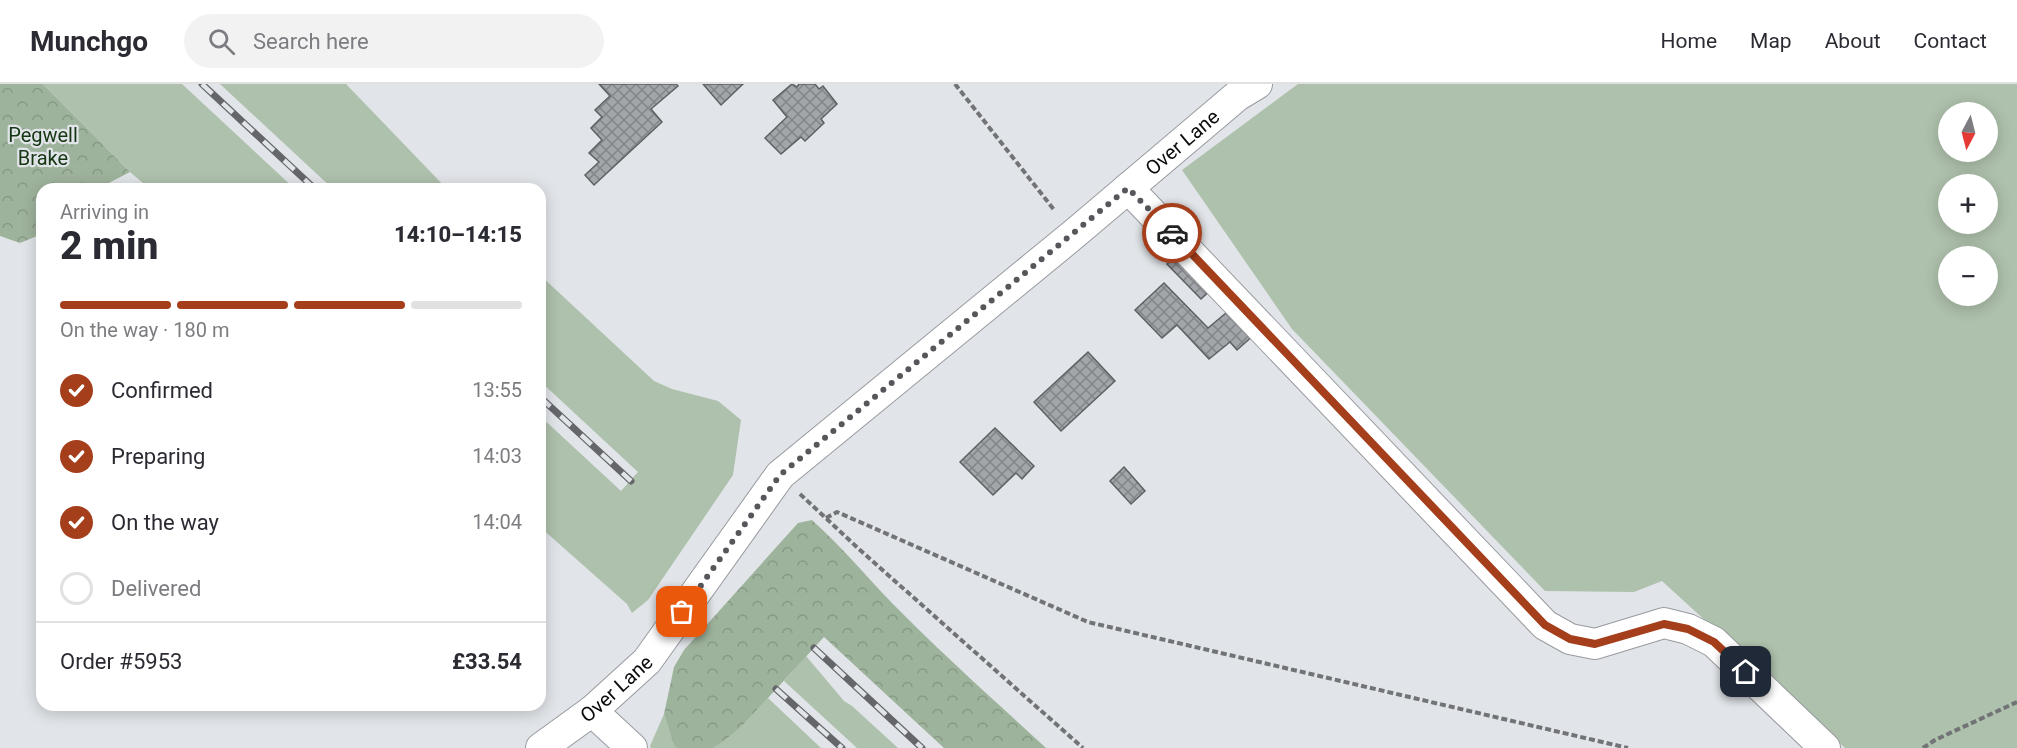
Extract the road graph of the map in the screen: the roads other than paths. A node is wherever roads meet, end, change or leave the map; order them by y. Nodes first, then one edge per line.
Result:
1 (1257, 84) edge
2 (1128, 188) junction
3 (592, 711) junction
4 (541, 748) edge
5 (632, 748) edge
6 (1825, 748) edge

1 - 2 street, Over Lane
2 - 3 street, Over Lane
2 - 6 street
3 - 4 street, Over Lane
3 - 5 street

